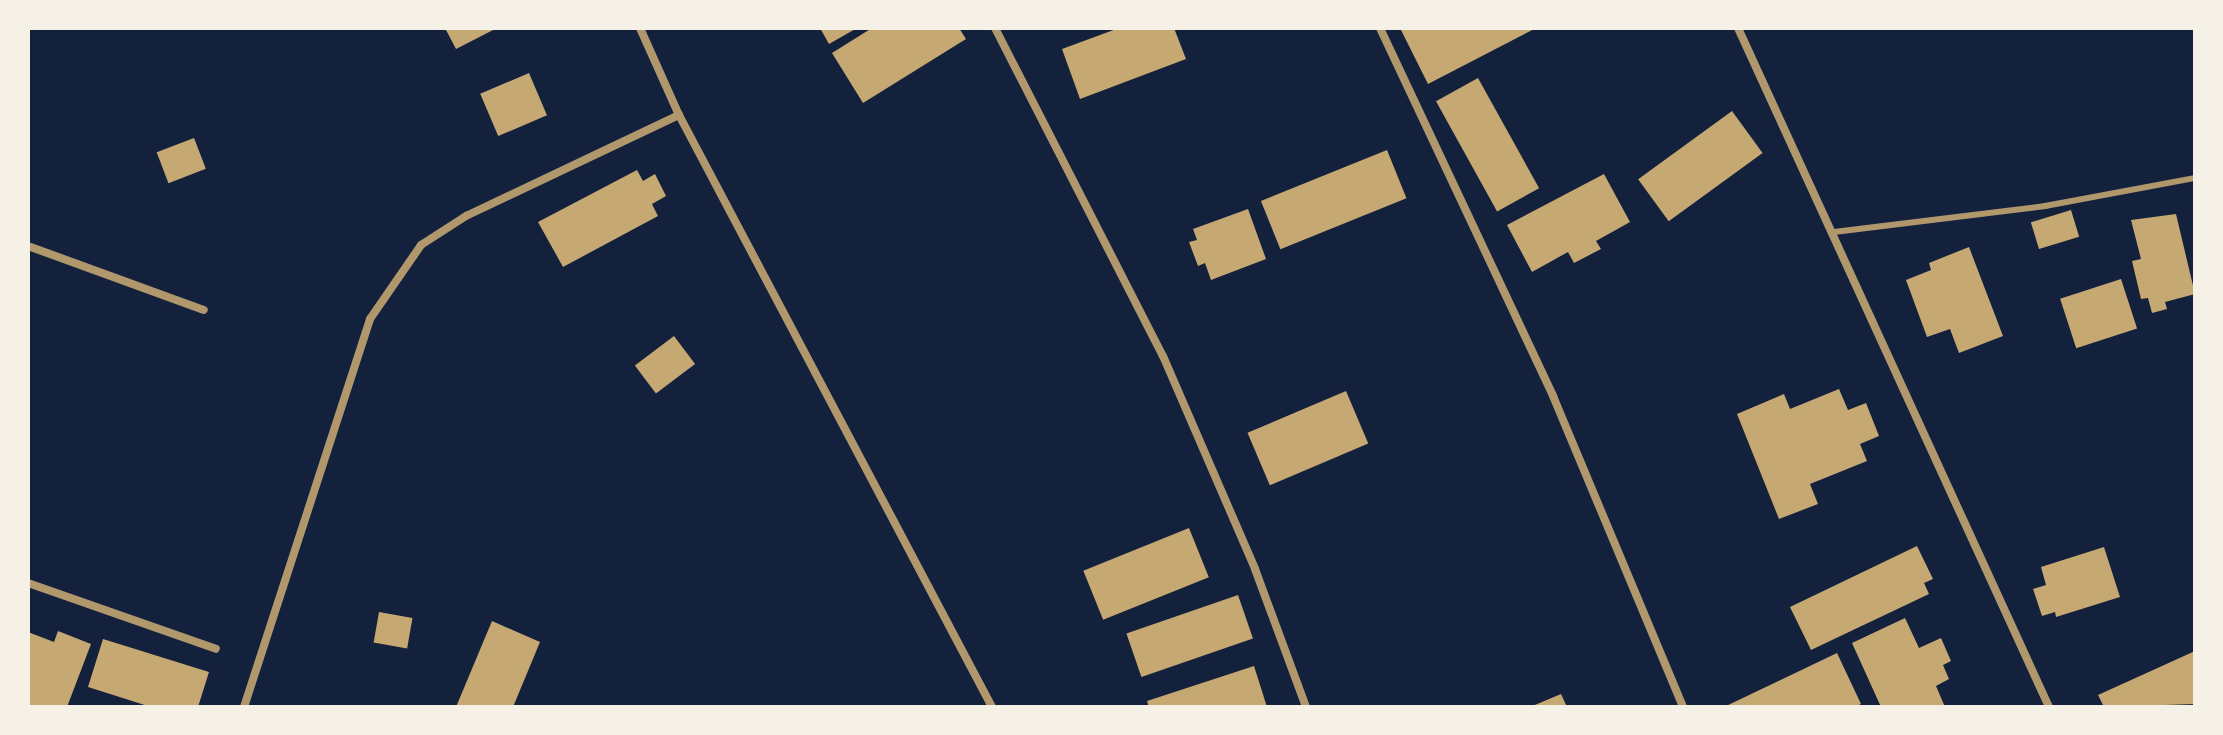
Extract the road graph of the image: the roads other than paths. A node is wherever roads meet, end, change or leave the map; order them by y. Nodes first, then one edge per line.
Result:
1 (640, 28) edge
2 (995, 28) edge
3 (1380, 28) edge
4 (1738, 28) edge
5 (679, 115) junction
6 (2195, 178) edge
7 (1834, 232) junction
8 (28, 246) edge
9 (204, 310) dead end
10 (28, 583) edge
11 (216, 649) dead end
12 (244, 707) edge
13 (992, 707) edge
14 (1306, 707) edge
15 (1683, 707) edge
16 (2049, 707) edge

1 - 5 street
2 - 14 street
3 - 15 street
4 - 7 street
5 - 12 street
5 - 13 street
6 - 7 lane
7 - 16 street
8 - 9 street
10 - 11 street

